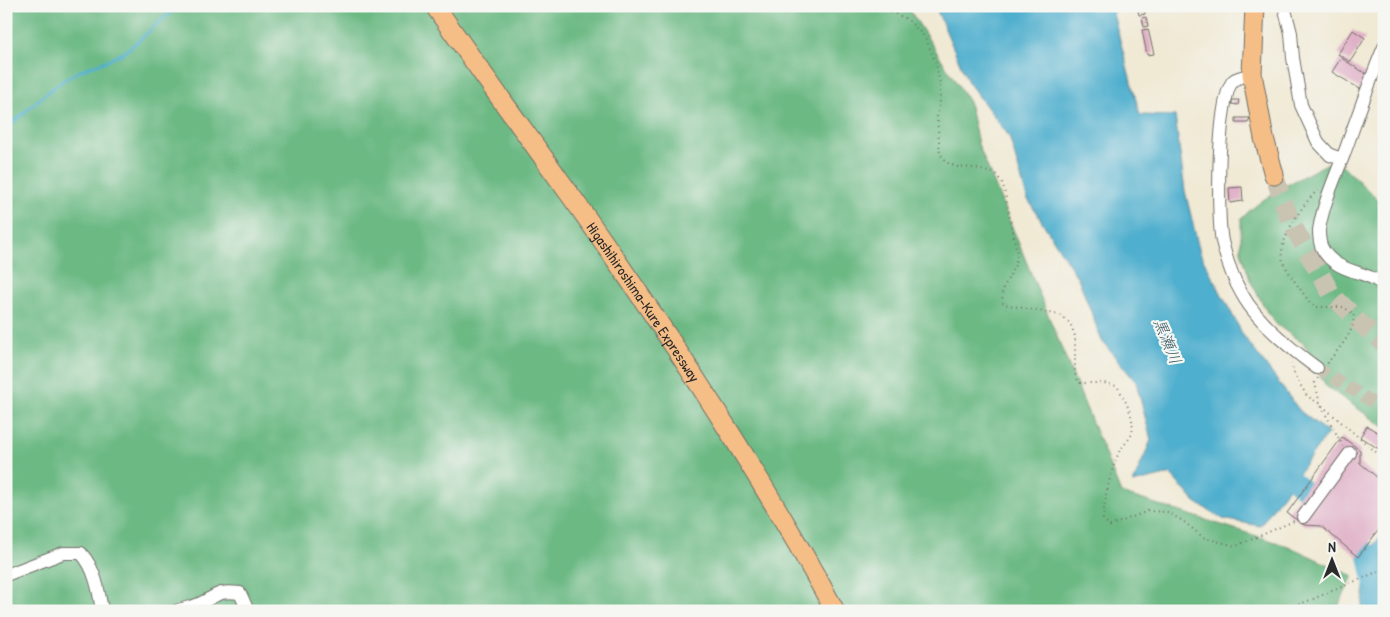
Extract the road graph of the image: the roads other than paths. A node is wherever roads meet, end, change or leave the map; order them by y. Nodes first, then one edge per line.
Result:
1 (435, 6) edge
2 (1254, 6) edge
3 (1284, 6) edge
4 (1384, 47) edge
5 (1252, 74) junction
6 (1342, 159) junction
7 (1274, 175) tunnel mouth
8 (1384, 288) edge
9 (1321, 370) tunnel mouth
10 (1346, 449) road end
11 (1303, 517) road end
12 (6, 575) edge
13 (102, 611) edge
14 (176, 611) edge
15 (248, 611) edge
16 (835, 611) edge

1 - 16 highway, Higashihiroshima-Kure Expressway
2 - 5 highway
3 - 6 street
4 - 6 street
5 - 7 highway
5 - 9 street
6 - 8 street
10 - 11 street
12 - 13 street
14 - 15 street

